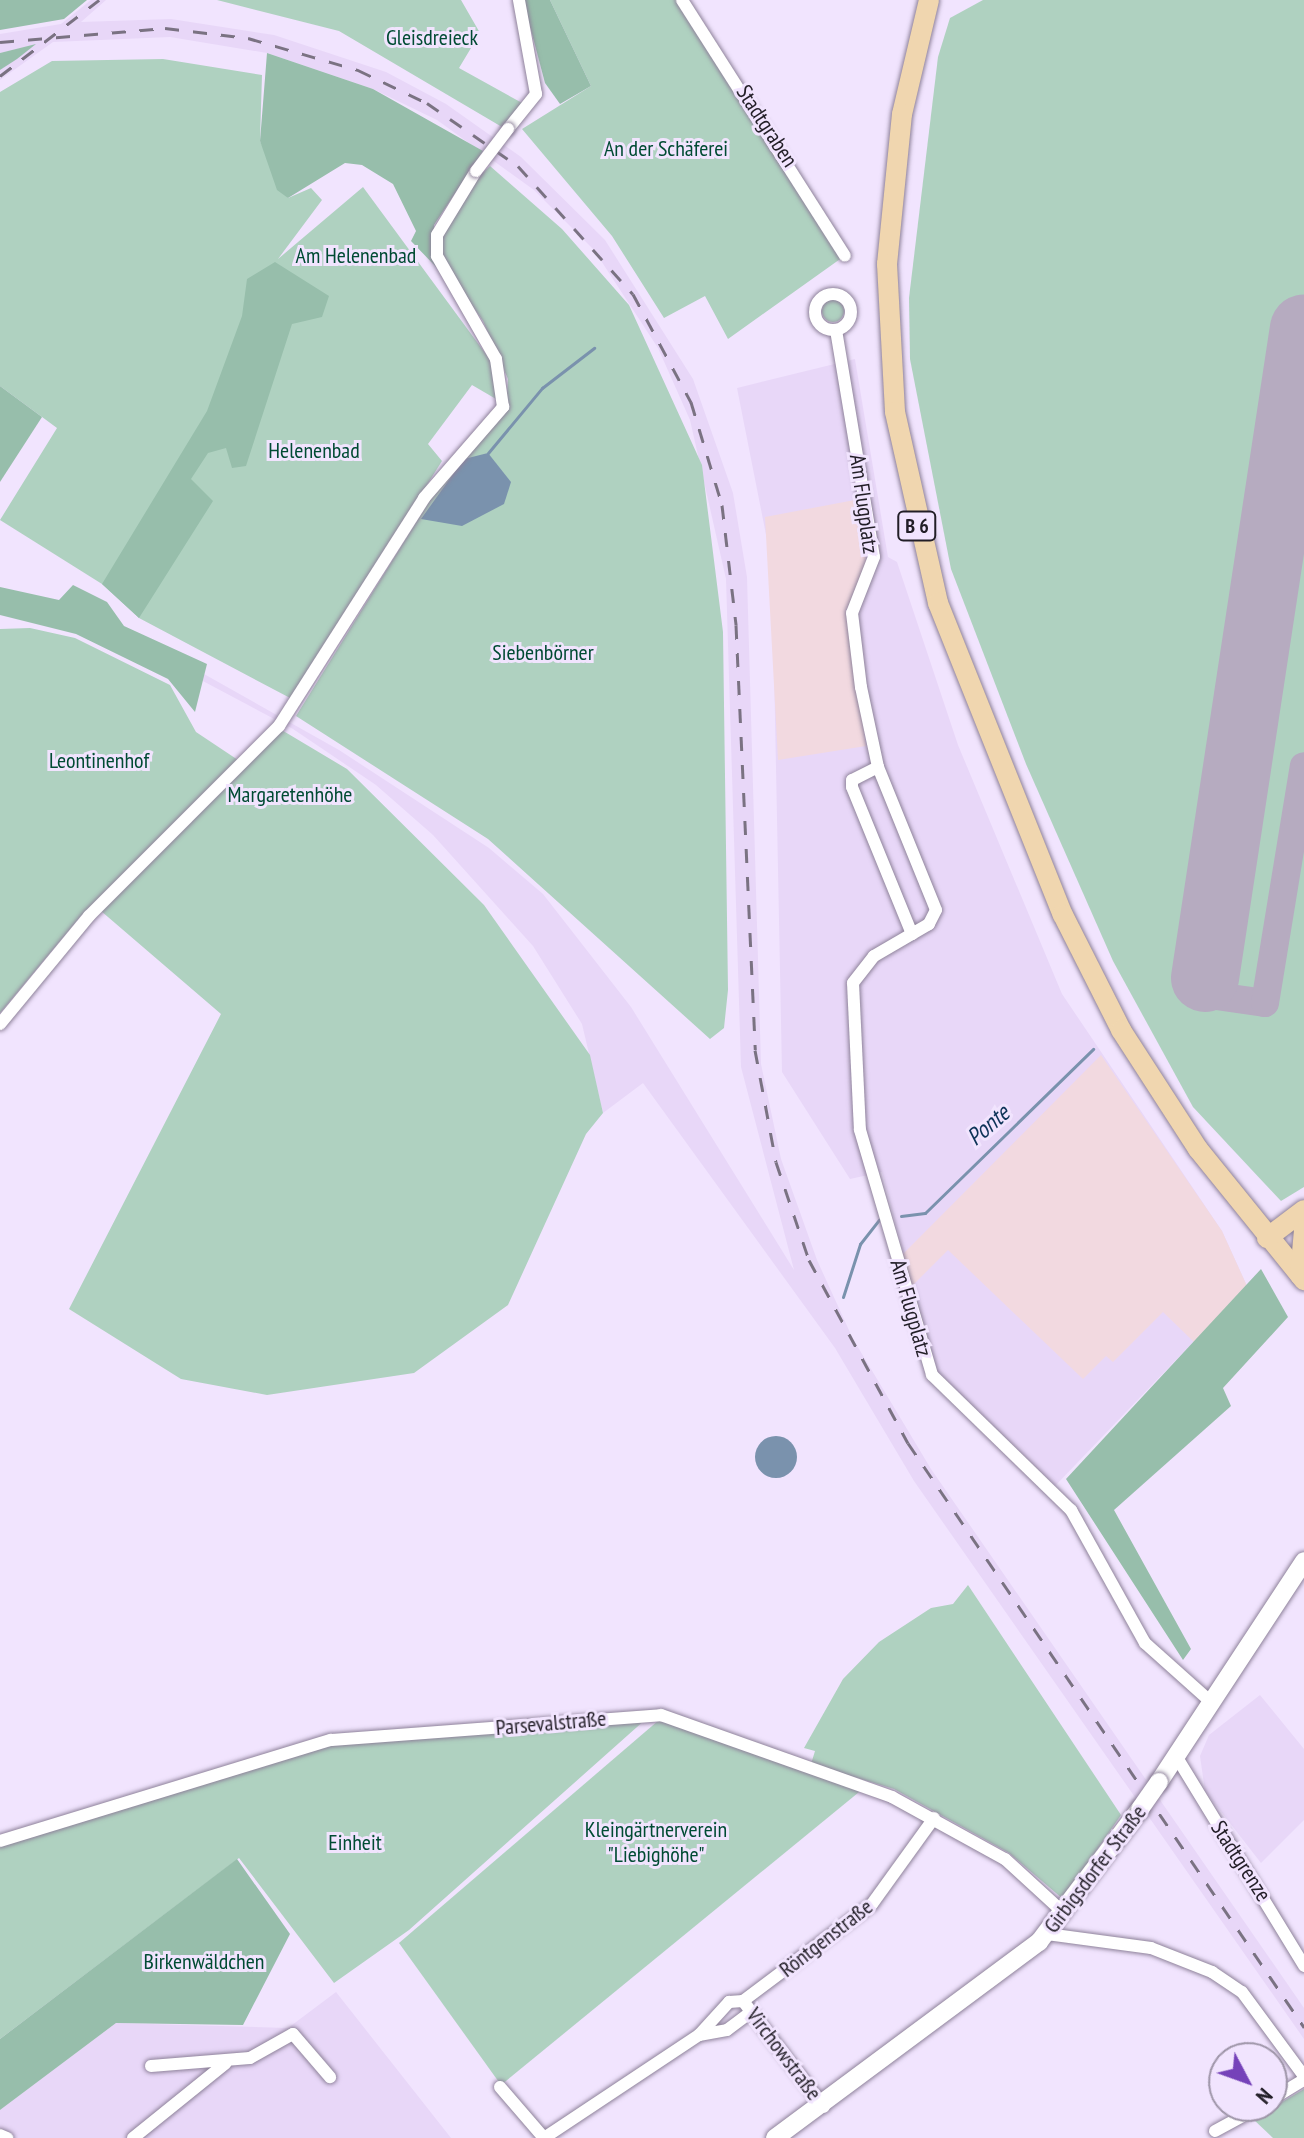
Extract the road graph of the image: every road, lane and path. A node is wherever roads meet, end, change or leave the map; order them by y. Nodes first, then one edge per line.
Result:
1 (519, 0) edge
2 (682, 0) edge
3 (929, 0) edge
4 (845, 256) dead end
5 (836, 330) dead end
6 (878, 767) junction
7 (912, 934) junction
8 (0, 1024) edge
9 (1304, 1210) edge
10 (1304, 1229) edge
11 (1267, 1238) junction
12 (1302, 1277) edge
13 (1304, 1561) edge
14 (1212, 1703) junction
15 (1176, 1756) junction
16 (934, 1818) junction
17 (0, 1841) edge
18 (1065, 1914) junction
19 (1047, 1934) junction
20 (1304, 1966) edge
21 (747, 2007) junction
22 (699, 2035) junction
23 (229, 2062) junction
24 (151, 2066) dead end
25 (330, 2077) dead end
26 (1304, 2078) edge
27 (500, 2087) dead end
28 (824, 2107) junction
29 (1232, 2122) edge
30 (1215, 2131) dead end
31 (0, 2135) edge
32 (7, 2138) edge
33 (133, 2138) edge
34 (544, 2138) edge
35 (775, 2138) edge

1 - 8 street, bridge
2 - 4 street, Stadtgraben
3 - 11 main road, B 6
5 - 6 street, Am Flugplatz
6 - 7 street, Am Flugplatz
6 - 7 street
7 - 14 street, Am Flugplatz
9 - 11 main road
10 - 11 main road
10 - 12 main road
11 - 12 main road, B 6
13 - 14 street, Girbigsdorfer Straße
14 - 15 street, Girbigsdorfer Straße
15 - 18 street, Girbigsdorfer Straße, bridge
15 - 20 street, Stadtgrenze
16 - 17 street, Parsevalstraße
16 - 18 street, Parsevalstraße
16 - 21 street, Röntgenstraße
18 - 19 street, Girbigsdorfer Straße
19 - 26 street
19 - 28 street, Girbigsdorfer Straße
21 - 22 street, Röntgenstraße
21 - 22 street, Röntgenstraße
21 - 28 street, Virchowstraße
22 - 34 street, Röntgenstraße
23 - 24 street
23 - 25 street
23 - 33 street
27 - 34 street
28 - 35 street, Girbigsdorfer Straße
29 - 30 street
31 - 32 street

